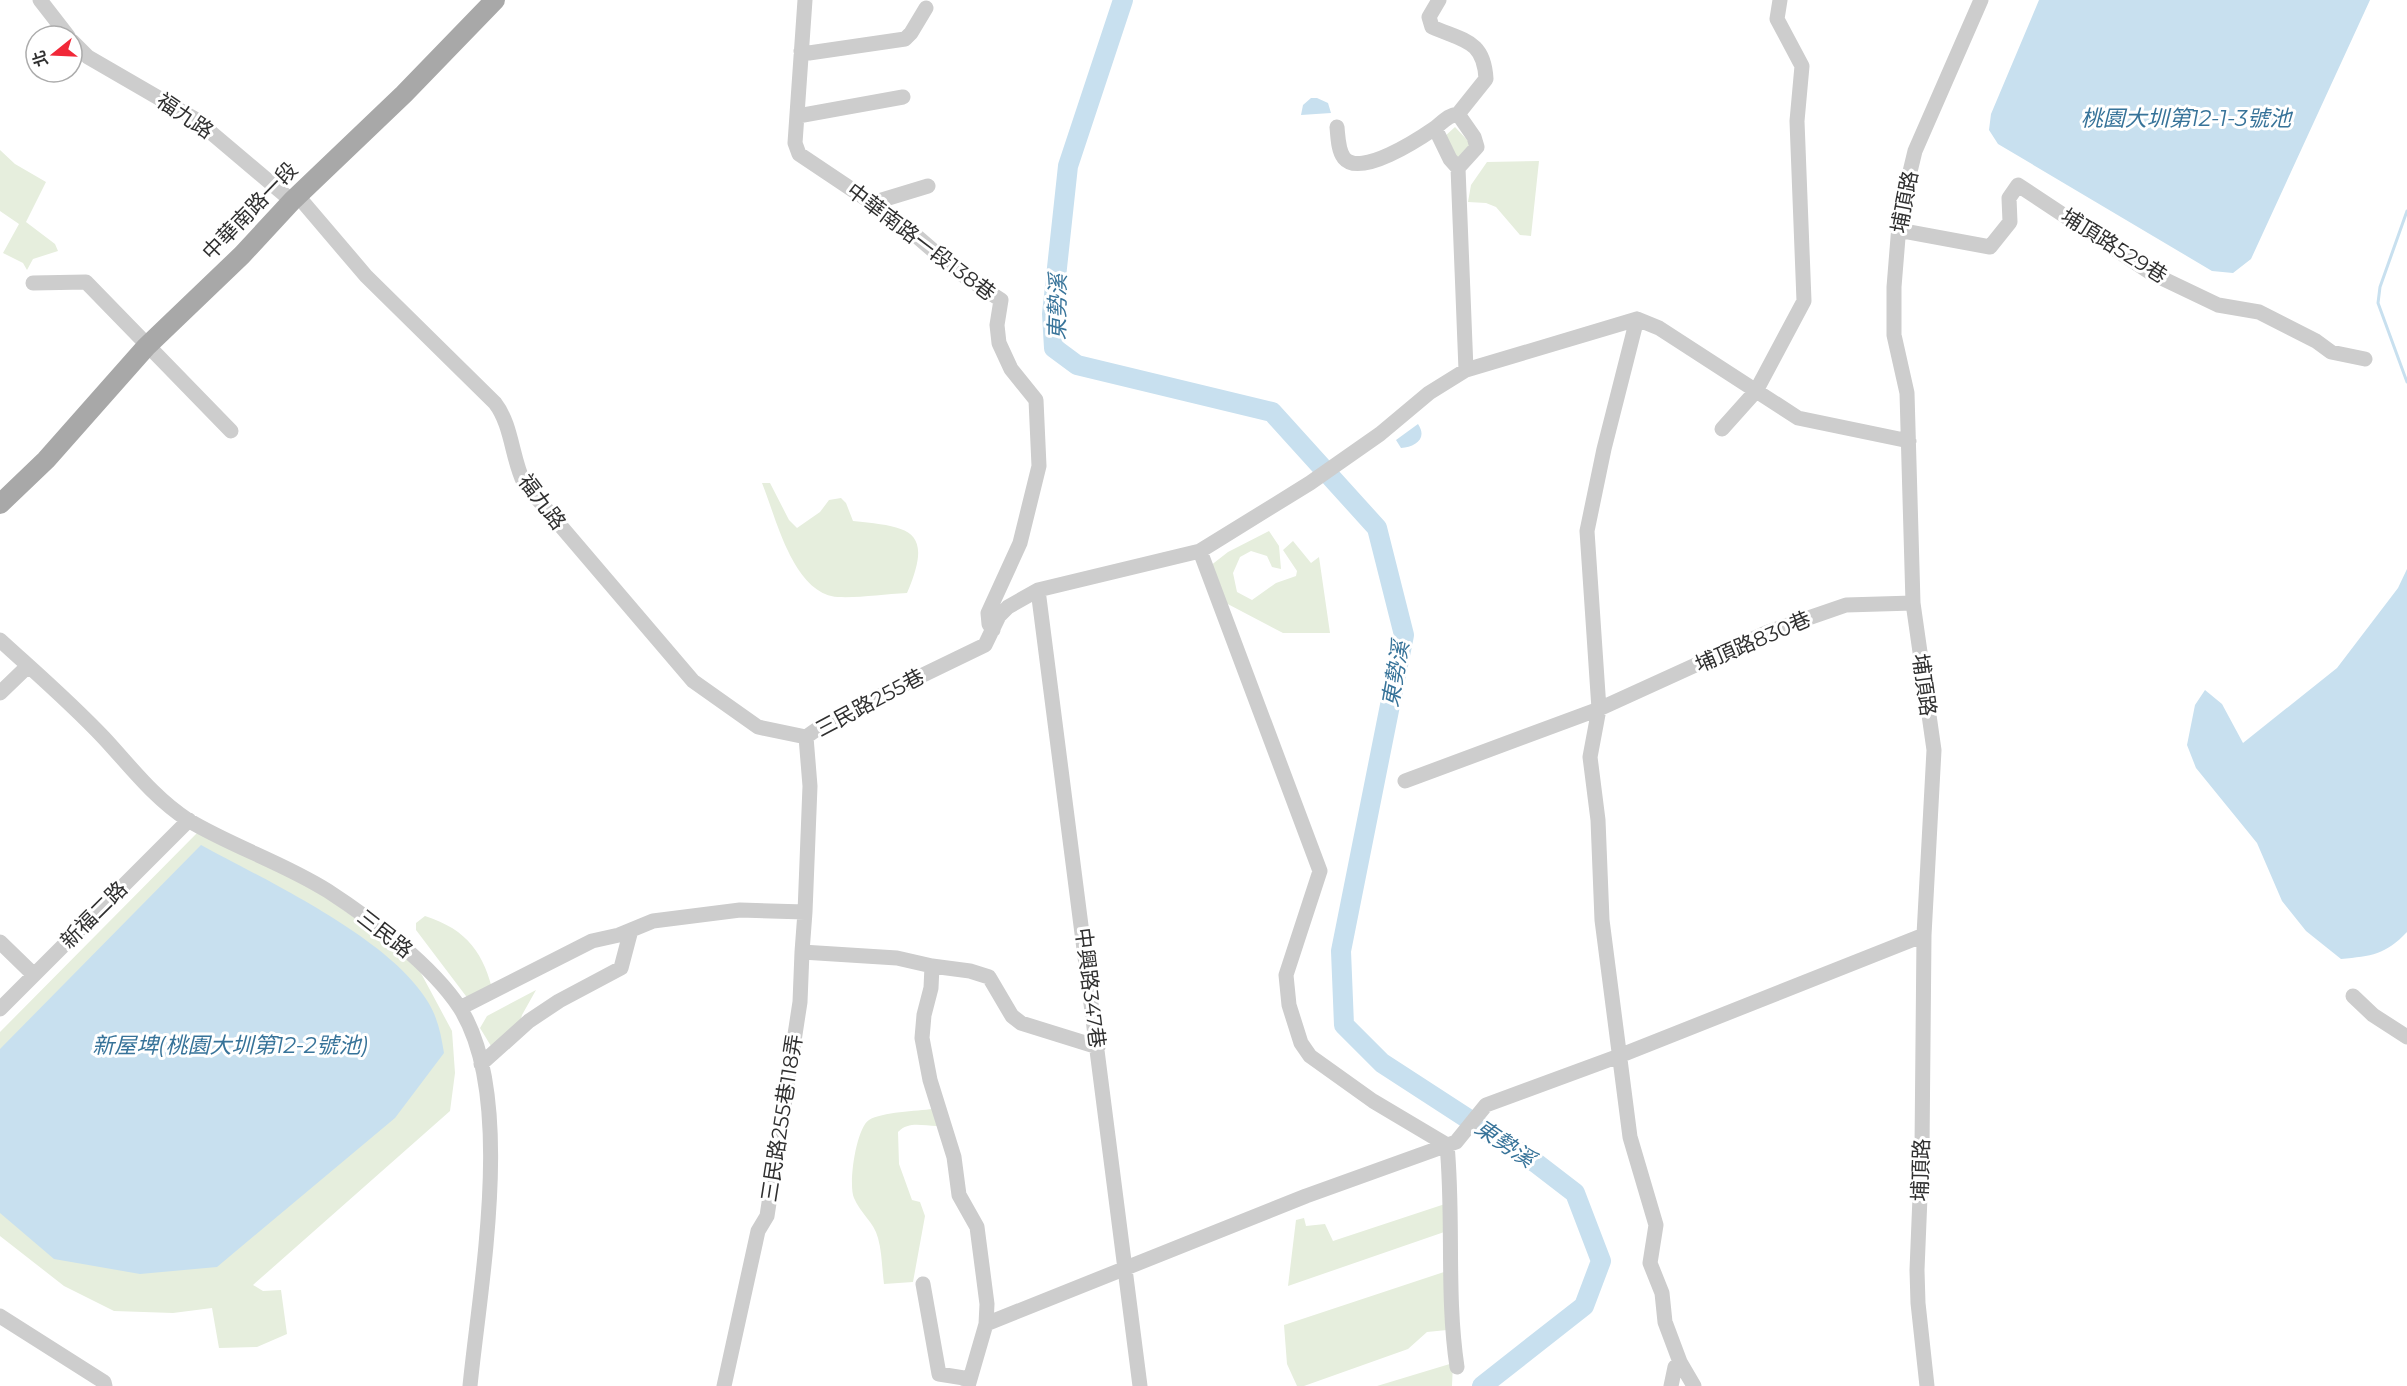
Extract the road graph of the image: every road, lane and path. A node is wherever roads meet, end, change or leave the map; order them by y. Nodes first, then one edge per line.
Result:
1 (40, 0) edge
2 (495, 0) edge
3 (805, 0) edge
4 (1439, 0) edge
5 (1780, 0) edge
6 (1981, 0) edge
7 (926, 8) dead end
8 (59, 24) edge
9 (801, 51) junction
10 (84, 53) edge
11 (903, 97) dead end
12 (1458, 114) junction
13 (798, 116) junction
14 (1337, 127) dead end
15 (1435, 128) junction
16 (1458, 168) junction
17 (928, 186) dead end
18 (295, 198) junction
19 (872, 203) junction
20 (1898, 230) junction
21 (33, 283) dead end
22 (1637, 319) junction
23 (146, 347) junction
24 (2365, 359) dead end
25 (1466, 370) junction
26 (1756, 391) junction
27 (1722, 429) dead end
28 (231, 431) dead end
29 (1910, 441) junction
30 (0, 504) edge
31 (1200, 551) junction
32 (1038, 590) junction
33 (1913, 603) junction
34 (993, 630) junction
35 (0, 640) edge
36 (28, 666) junction
37 (0, 693) edge
38 (1599, 709) junction
39 (806, 737) junction
40 (1405, 781) dead end
41 (189, 820) junction
42 (804, 912) junction
43 (631, 930) junction
44 (1924, 935) junction
45 (0, 942) edge
46 (802, 952) junction
47 (932, 966) junction
48 (34, 975) junction
49 (2353, 996) dead end
50 (460, 1008) junction
51 (0, 1009) edge
52 (2407, 1036) edge
53 (1098, 1047) junction
54 (1619, 1056) junction
55 (481, 1064) junction
56 (1452, 1144) junction
57 (1126, 1266) junction
58 (922, 1284) dead end
59 (0, 1316) edge
60 (986, 1324) junction
61 (1680, 1362) junction
62 (1457, 1367) dead end
63 (969, 1383) edge
64 (105, 1386) edge
65 (470, 1386) edge
66 (724, 1386) edge
67 (1140, 1386) edge
68 (1671, 1386) edge
69 (1694, 1386) edge
70 (1927, 1386) edge

1 - 8 street
2 - 18 main road, 中華南路一段
3 - 9 street, 中華南路一段138巷
4 - 12 street
5 - 26 street
6 - 20 street, 埔頂路
7 - 9 street
9 - 13 street, 中華南路一段138巷
10 - 18 street, 福九路
11 - 13 street
12 - 15 street
12 - 16 street
13 - 19 street, 中華南路一段138巷
14 - 15 street
15 - 16 street
16 - 25 street
17 - 19 street
18 - 23 main road, 中華南路一段
18 - 39 street, 福九路
19 - 34 street, 中華南路一段138巷
20 - 24 street, 埔頂路529巷
20 - 29 street, 埔頂路
21 - 23 street
22 - 25 street, 三民路255巷
22 - 26 street
22 - 38 street
23 - 28 street
23 - 30 main road, 中華南路一段
25 - 31 street, 三民路255巷
26 - 27 street
26 - 29 street
29 - 33 street, 埔頂路
31 - 32 street, 三民路255巷
31 - 56 street
32 - 34 street, 三民路255巷
32 - 53 street, 中興路347巷
33 - 38 street, 埔頂路830巷
33 - 44 street, 埔頂路
34 - 39 street, 三民路255巷
35 - 36 street, 三民路
36 - 37 street
36 - 41 street, 三民路
38 - 40 street, 埔頂路830巷
38 - 54 street
39 - 42 street, 三民路255巷
41 - 48 street, 新福二路
41 - 50 street, 三民路
42 - 43 street
42 - 46 street, 三民路255巷
43 - 50 street
43 - 55 street
44 - 54 street
44 - 70 street, 埔頂路
45 - 48 street
46 - 47 street
46 - 66 street, 三民路255巷118弄
47 - 53 street
47 - 60 street
48 - 51 street, 新福二路
49 - 52 street
50 - 55 street, 三民路
53 - 57 street, 中興路347巷
54 - 56 street
54 - 61 street
55 - 65 street, 三民路
56 - 57 street
56 - 62 street
57 - 60 street
57 - 67 street, 中興路347巷
58 - 63 street
59 - 64 street
60 - 63 street
61 - 68 street
61 - 69 street

